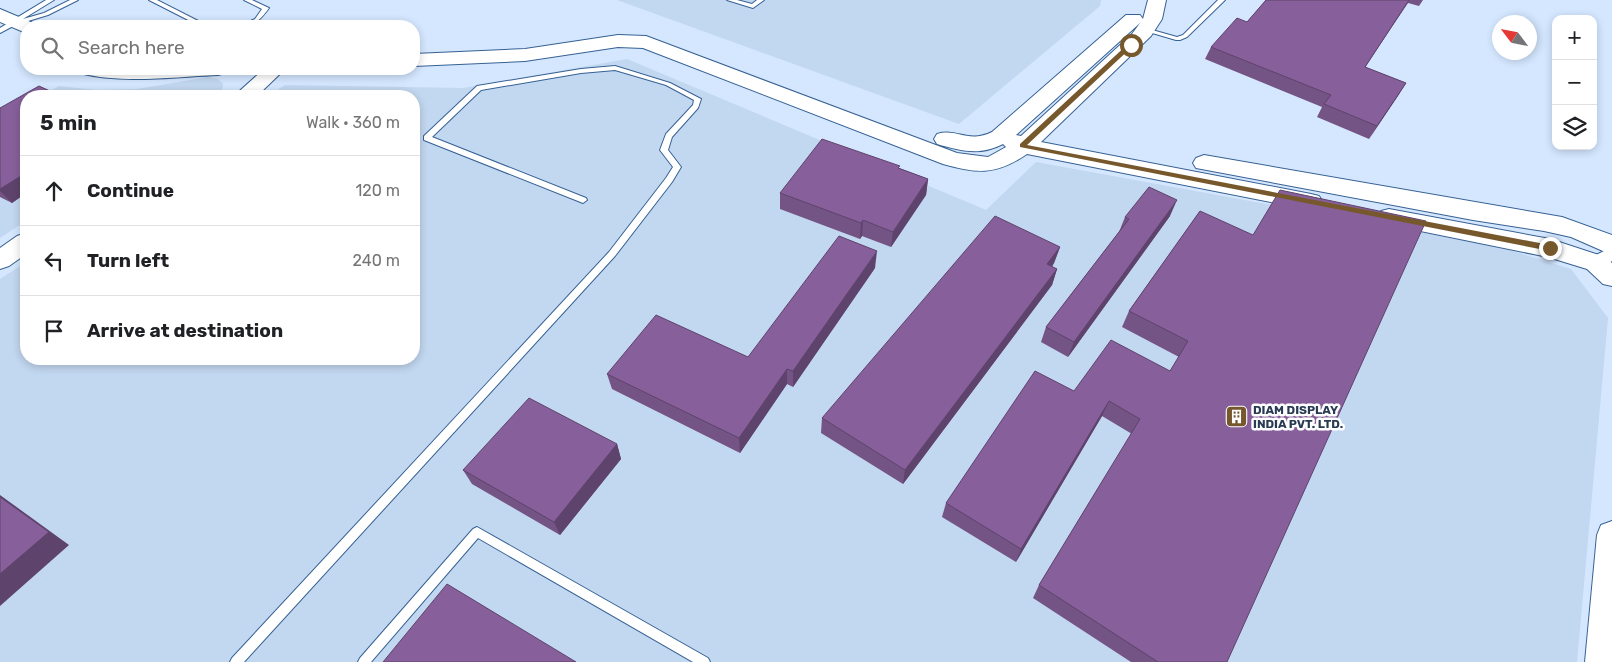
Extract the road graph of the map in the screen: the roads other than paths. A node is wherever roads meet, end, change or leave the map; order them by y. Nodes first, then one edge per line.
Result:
1 (51, 0) edge
2 (152, 0) edge
3 (247, 0) edge
4 (730, 0) edge
5 (761, 0) edge
6 (1139, 0) edge
7 (1157, 0) edge
8 (1222, 0) edge
9 (70, 1) edge
10 (24, 20) edge
11 (193, 20) edge
12 (257, 20) edge
13 (10, 24) edge
14 (1145, 30) junction
15 (0, 36) edge
16 (20, 44) edge
17 (420, 50) edge
18 (420, 60) edge
19 (269, 75) edge
20 (252, 90) edge
21 (1017, 137) junction
22 (583, 200) dead end
23 (20, 246) edge
24 (1612, 246) edge
25 (0, 260) edge
26 (1607, 265) edge
27 (1612, 535) edge
28 (236, 662) edge
29 (364, 662) edge
30 (704, 662) edge
31 (1602, 662) edge

1 - 13 lane
2 - 11 lane
3 - 12 lane
4 - 5 lane
6 - 21 street
7 - 14 street
8 - 14 lane
9 - 10 lane
14 - 21 street
15 - 16 street
17 - 21 street
18 - 21 street
19 - 20 street
21 - 24 street
21 - 26 street
22 - 28 lane
23 - 25 street
27 - 31 street
29 - 30 lane

